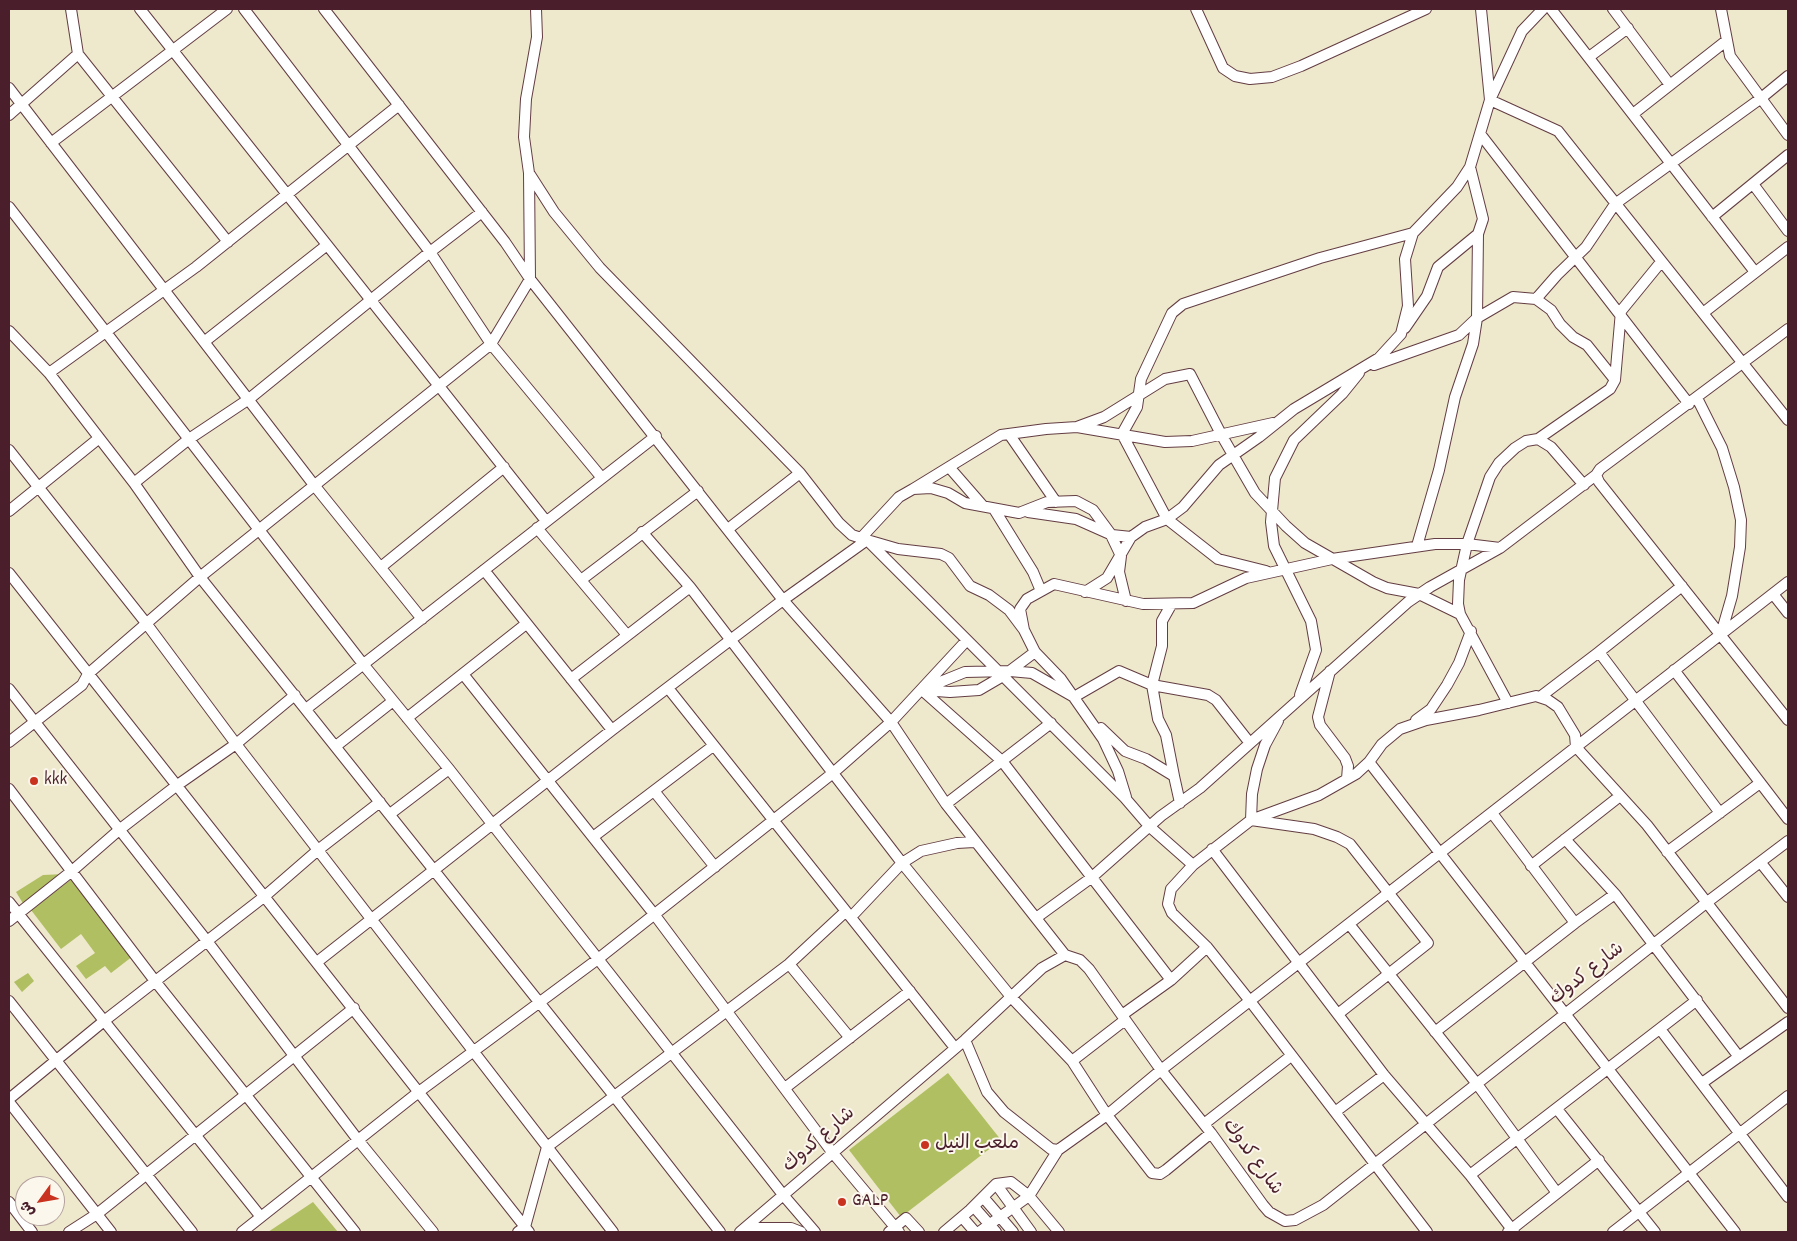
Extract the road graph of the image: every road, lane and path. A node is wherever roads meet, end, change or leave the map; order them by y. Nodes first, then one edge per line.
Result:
1 (70, 9) edge
2 (140, 9) edge
3 (227, 9) edge
4 (244, 9) edge
5 (324, 9) edge
6 (536, 9) edge
7 (1196, 9) edge
8 (1426, 9) edge
9 (1481, 9) edge
10 (1543, 9) edge
11 (1551, 9) edge
12 (1613, 9) edge
13 (1722, 9) edge
14 (1628, 28) junction
15 (1726, 41) junction
16 (171, 49) junction
17 (78, 54) junction
18 (1589, 57) junction
19 (1788, 76) edge
20 (1670, 85) junction
21 (9, 88) edge
22 (113, 95) junction
23 (1760, 99) junction
24 (1490, 100) junction
25 (22, 104) junction
26 (399, 105) junction
27 (1633, 114) junction
28 (9, 115) edge
29 (1481, 135) junction
30 (1788, 135) edge
31 (50, 143) junction
32 (348, 144) junction
33 (1788, 155) edge
34 (1671, 164) junction
35 (1470, 167) junction
36 (529, 173) junction
37 (1753, 184) junction
38 (286, 194) junction
39 (1616, 204) junction
40 (9, 208) edge
41 (482, 212) junction
42 (1712, 217) junction
43 (1788, 231) edge
44 (1413, 233) junction
45 (1478, 234) junction
46 (228, 242) junction
47 (327, 245) junction
48 (1788, 247) edge
49 (430, 252) junction
50 (1576, 256) junction
51 (1661, 262) junction
52 (1755, 272) junction
53 (530, 279) junction
54 (165, 290) junction
55 (1536, 299) junction
56 (373, 300) junction
57 (1703, 313) junction
58 (1621, 315) junction
59 (1476, 318) junction
60 (1788, 329) edge
61 (9, 331) edge
62 (106, 332) junction
63 (1401, 334) junction
64 (204, 342) junction
65 (491, 344) junction
66 (1744, 363) junction
67 (1362, 369) junction
68 (49, 373) junction
69 (1615, 380) junction
70 (439, 387) junction
71 (1138, 396) junction
72 (249, 399) junction
73 (1693, 401) junction
74 (1788, 420) edge
75 (1276, 422) junction
76 (1077, 427) junction
77 (1009, 434) junction
78 (1122, 434) junction
79 (656, 436) junction
80 (1222, 436) junction
81 (98, 439) junction
82 (189, 439) junction
83 (1538, 439) junction
84 (9, 450) edge
85 (1232, 455) junction
86 (504, 467) junction
87 (949, 467) junction
88 (800, 473) junction
89 (1596, 475) junction
90 (602, 478) junction
91 (134, 483) junction
92 (314, 485) junction
93 (1584, 485) junction
94 (39, 488) junction
95 (913, 489) junction
96 (698, 491) junction
97 (1056, 502) junction
98 (989, 508) junction
99 (9, 511) edge
100 (1025, 512) junction
101 (1272, 512) junction
102 (1166, 519) junction
103 (546, 521) junction
104 (537, 528) junction
105 (728, 529) junction
106 (258, 530) junction
107 (642, 532) junction
108 (1112, 535) junction
109 (1131, 537) junction
110 (864, 539) junction
111 (1467, 544) junction
112 (1417, 546) junction
113 (1500, 548) junction
114 (1121, 556) junction
115 (1332, 559) junction
116 (381, 566) junction
117 (484, 570) junction
118 (1285, 570) junction
119 (1461, 571) junction
120 (9, 572) edge
121 (1270, 572) junction
122 (200, 577) junction
123 (581, 580) junction
124 (1788, 582) edge
125 (1682, 586) junction
126 (690, 587) junction
127 (1041, 591) junction
128 (1085, 592) junction
129 (1419, 594) junction
130 (1773, 594) junction
131 (783, 600) junction
132 (1126, 601) junction
133 (1171, 605) junction
134 (1788, 613) edge
135 (1460, 614) junction
136 (422, 619) junction
137 (146, 623) junction
138 (526, 624) junction
139 (1024, 630) junction
140 (1471, 631) junction
141 (1722, 634) junction
142 (627, 636) junction
143 (731, 640) junction
144 (967, 640) junction
145 (1036, 652) junction
146 (1599, 652) junction
147 (363, 664) junction
148 (1330, 670) junction
149 (1674, 670) junction
150 (1004, 673) junction
151 (88, 674) junction
152 (463, 674) junction
153 (571, 679) junction
154 (1152, 685) junction
155 (668, 688) junction
156 (9, 689) edge
157 (922, 690) junction
158 (294, 695) junction
159 (1074, 697) junction
160 (1299, 698) junction
161 (1540, 698) junction
162 (1636, 700) junction
163 (393, 701) junction
164 (1508, 703) junction
165 (306, 708) junction
166 (1284, 712) junction
167 (1086, 714) junction
168 (407, 718) junction
169 (1788, 720) edge
170 (891, 722) junction
171 (34, 723) junction
172 (1051, 723) junction
173 (612, 730) junction
174 (1400, 730) junction
175 (9, 742) edge
176 (1249, 742) junction
177 (236, 744) junction
178 (336, 746) junction
179 (713, 746) junction
180 (1576, 747) junction
181 (1002, 761) junction
182 (1369, 762) junction
183 (449, 769) junction
184 (833, 773) junction
185 (1174, 776) junction
186 (1347, 779) junction
187 (548, 780) junction
188 (1760, 783) junction
189 (176, 786) junction
190 (9, 789) edge
191 (654, 791) junction
192 (1620, 796) junction
193 (1128, 800) junction
194 (380, 802) junction
195 (1180, 803) junction
196 (946, 804) junction
197 (1492, 813) junction
198 (1720, 813) junction
199 (390, 814) junction
200 (1788, 819) edge
201 (772, 820) junction
202 (1250, 820) junction
203 (491, 824) junction
204 (1150, 827) junction
205 (119, 830) junction
206 (593, 837) junction
207 (1565, 839) junction
208 (974, 842) junction
209 (1788, 842) edge
210 (1212, 849) junction
211 (318, 850) junction
212 (1667, 852) junction
213 (1439, 853) junction
214 (902, 863) junction
215 (1761, 863) junction
216 (1193, 865) junction
217 (1531, 866) junction
218 (715, 867) junction
219 (434, 870) junction
220 (72, 871) junction
221 (1091, 878) junction
222 (1390, 892) junction
223 (1615, 894) junction
224 (265, 896) junction
225 (1788, 897) edge
226 (9, 902) edge
227 (1706, 903) junction
228 (18, 914) junction
229 (654, 914) junction
230 (371, 918) junction
231 (851, 918) junction
232 (1036, 918) junction
233 (9, 921) edge
234 (1575, 923) junction
235 (1349, 924) junction
236 (207, 941) junction
237 (1655, 944) junction
238 (1207, 947) junction
239 (1065, 955) junction
240 (598, 959) junction
241 (317, 962) junction
242 (1298, 963) junction
243 (1525, 963) junction
244 (789, 964) junction
245 (1388, 974) junction
246 (1171, 980) junction
247 (155, 981) junction
248 (910, 991) junction
249 (1012, 998) junction
250 (1250, 1000) junction
251 (1697, 1000) junction
252 (9, 1001) edge
253 (540, 1002) junction
254 (354, 1008) junction
255 (1788, 1008) edge
256 (728, 1010) junction
257 (1338, 1014) junction
258 (1565, 1015) junction
259 (1123, 1018) junction
260 (104, 1021) junction
261 (1788, 1022) edge
262 (1660, 1029) junction
263 (1435, 1032) junction
264 (850, 1038) junction
265 (965, 1040) junction
266 (955, 1048) junction
267 (473, 1052) junction
268 (672, 1052) junction
269 (294, 1056) junction
270 (1291, 1056) junction
271 (1740, 1057) junction
272 (57, 1060) junction
273 (1072, 1061) junction
274 (1161, 1070) junction
275 (1608, 1070) junction
276 (1384, 1075) junction
277 (1702, 1083) junction
278 (1477, 1084) junction
279 (785, 1088) junction
280 (420, 1091) junction
281 (247, 1094) junction
282 (614, 1096) junction
283 (1788, 1096) edge
284 (9, 1100) edge
285 (1557, 1109) junction
286 (1335, 1112) junction
287 (1107, 1115) junction
288 (1204, 1124) junction
289 (1427, 1124) junction
290 (1211, 1133) junction
291 (1741, 1133) junction
292 (196, 1135) junction
293 (358, 1140) junction
294 (1516, 1140) junction
295 (547, 1146) junction
296 (1058, 1150) junction
297 (832, 1152) junction
298 (1599, 1160) junction
299 (1375, 1164) junction
300 (147, 1172) junction
301 (1689, 1173) junction
302 (1470, 1175) junction
303 (311, 1178) junction
304 (996, 1184) junction
305 (1787, 1190) edge
306 (1558, 1193) junction
307 (784, 1196) junction
308 (1029, 1196) junction
309 (984, 1197) junction
310 (9, 1202) edge
311 (974, 1207) junction
312 (1013, 1208) junction
313 (1640, 1211) junction
314 (97, 1214) junction
315 (1001, 1216) junction
316 (261, 1217) junction
317 (962, 1217) junction
318 (993, 1228) edge
319 (743, 1230) edge
320 (524, 1231) edge
321 (894, 1231) edge
322 (949, 1231) edge
323 (1511, 1231) edge
324 (32, 1232) edge
325 (69, 1232) edge
326 (112, 1232) edge
327 (192, 1232) edge
328 (242, 1232) edge
329 (355, 1232) edge
330 (433, 1232) edge
331 (613, 1232) edge
332 (720, 1232) edge
333 (801, 1232) edge
334 (815, 1232) edge
335 (919, 1232) edge
336 (975, 1232) edge
337 (979, 1232) edge
338 (1012, 1232) edge
339 (1031, 1232) edge
340 (1058, 1232) edge
341 (1427, 1232) edge
342 (1613, 1232) edge
343 (1655, 1232) edge
344 (1735, 1232) edge

1 - 17 street
2 - 16 street
3 - 16 street
4 - 32 street
5 - 26 street
6 - 36 street
7 - 8 street
9 - 24 street
10 - 24 street
11 - 18 street
12 - 14 street
13 - 15 street
14 - 18 street
14 - 20 street
15 - 20 street
15 - 23 street
16 - 22 street
16 - 38 street
17 - 22 street
17 - 25 street
18 - 27 street
19 - 23 street
20 - 27 street
21 - 25 street
22 - 31 street
22 - 46 street
23 - 30 street
23 - 34 street
24 - 29 street
24 - 39 street
25 - 28 street
25 - 31 street
26 - 32 street
26 - 41 street
27 - 34 street
29 - 35 street
29 - 50 street
31 - 54 street
32 - 38 street
32 - 49 street
33 - 37 street
34 - 39 street
34 - 42 street
35 - 44 street
35 - 45 street
36 - 53 street
36 - 88 street
37 - 42 street
37 - 43 street
38 - 46 street
38 - 47 street
39 - 50 street
39 - 51 street
40 - 62 street
41 - 49 street
41 - 53 street
42 - 52 street
44 - 63 street
44 - 71 street
45 - 59 street
45 - 63 street
46 - 54 street
47 - 56 street
47 - 64 street
48 - 52 street
49 - 56 street
49 - 65 street
50 - 55 street
50 - 58 street
51 - 57 street
51 - 58 street
52 - 57 street
53 - 65 street
53 - 79 street
54 - 62 street
54 - 64 street
55 - 59 street
55 - 69 street
56 - 70 street
56 - 72 street
57 - 66 street
58 - 69 street
58 - 73 street
59 - 67 street
59 - 112 street
60 - 66 street
61 - 68 street
62 - 68 street
62 - 82 street
63 - 67 street
64 - 72 street
65 - 70 street
65 - 90 street
66 - 73 street
66 - 74 street
67 - 75 street
67 - 101 street
68 - 81 street
69 - 83 street
70 - 86 street
70 - 92 street
71 - 76 street
71 - 78 street
71 - 80 street
72 - 82 street
72 - 92 street
73 - 89 street
73 - 141 street
75 - 80 street
75 - 85 street
76 - 77 street
76 - 78 street
77 - 87 street
77 - 97 street
78 - 80 street
78 - 102 street
79 - 90 street
79 - 96 street
80 - 85 street
81 - 91 street
81 - 94 street
82 - 91 street
82 - 106 street
83 - 93 street
83 - 111 street
84 - 94 street
85 - 101 street
85 - 102 street
86 - 103 street
86 - 116 street
87 - 95 street
87 - 98 street
88 - 105 street
88 - 110 street
89 - 93 street
89 - 125 street
90 - 103 street
91 - 122 street
92 - 106 street
92 - 116 street
93 - 113 street
94 - 99 street
94 - 137 street
95 - 98 street
95 - 110 street
96 - 105 street
96 - 107 street
97 - 100 street
97 - 108 street
98 - 100 street
98 - 127 street
100 - 108 street
101 - 115 street
101 - 118 street
102 - 109 street
102 - 121 street
103 - 104 street
104 - 117 street
104 - 123 street
105 - 131 street
106 - 122 street
106 - 147 street
107 - 123 street
107 - 126 street
108 - 109 street
108 - 114 street
109 - 114 street
110 - 131 street
110 - 139 street
110 - 144 street
111 - 112 street
111 - 113 street
111 - 119 street
112 - 115 street
113 - 119 street
114 - 128 street
114 - 132 street
115 - 118 street
115 - 129 street
116 - 136 street
117 - 136 street
117 - 138 street
118 - 121 street
118 - 160 street
119 - 129 street
119 - 135 street
120 - 151 street
121 - 133 street
122 - 137 street
122 - 158 street
123 - 142 street
124 - 130 street
125 - 141 street
125 - 146 street
126 - 142 street
126 - 143 street
127 - 128 street
127 - 139 street
128 - 132 street
129 - 135 street
129 - 148 street
130 - 134 street
130 - 141 street
131 - 143 street
131 - 170 street
132 - 133 street
133 - 154 street
135 - 140 street
136 - 147 street
137 - 151 street
137 - 177 street
138 - 152 street
138 - 153 street
139 - 145 street
140 - 164 street
140 - 174 street
141 - 149 street
141 - 169 street
142 - 153 street
143 - 155 street
143 - 184 street
144 - 150 street
144 - 157 street
145 - 150 street
145 - 159 street
146 - 161 street
146 - 162 street
147 - 163 street
147 - 165 street
148 - 160 street
148 - 186 street
149 - 162 street
149 - 188 street
150 - 157 street
150 - 157 street
150 - 159 street
150 - 172 street
151 - 171 street
151 - 189 street
152 - 168 street
152 - 187 street
153 - 173 street
154 - 159 street
154 - 176 street
154 - 185 street
155 - 173 street
155 - 179 street
156 - 171 street
157 - 170 street
157 - 181 street
158 - 165 street
158 - 177 street
159 - 167 street
160 - 166 street
161 - 164 street
161 - 180 street
162 - 180 street
162 - 198 street
163 - 168 street
163 - 178 street
164 - 174 street
165 - 178 street
166 - 176 street
166 - 202 street
167 - 185 street
167 - 193 street
168 - 183 street
170 - 184 street
170 - 196 street
171 - 175 street
171 - 205 street
172 - 181 street
172 - 193 street
173 - 187 street
174 - 182 street
176 - 195 street
177 - 189 street
177 - 211 street
178 - 194 street
179 - 191 street
179 - 201 street
180 - 192 street
180 - 197 street
181 - 196 street
181 - 221 street
182 - 186 street
182 - 213 street
183 - 199 street
183 - 203 street
184 - 201 street
184 - 214 street
185 - 195 street
186 - 202 street
187 - 203 street
187 - 206 street
188 - 198 street
188 - 200 street
189 - 205 street
189 - 224 street
190 - 220 street
191 - 206 street
191 - 218 street
192 - 207 street
192 - 212 street
193 - 204 street
194 - 199 street
194 - 211 street
195 - 204 street
196 - 208 street
197 - 213 street
197 - 217 street
198 - 212 street
199 - 219 street
201 - 218 street
201 - 231 street
202 - 210 street
202 - 222 street
203 - 219 street
203 - 240 street
204 - 216 street
204 - 221 street
205 - 220 street
205 - 236 street
206 - 229 street
207 - 217 street
207 - 223 street
208 - 214 street
208 - 232 street
209 - 215 street, شارع كدوك
210 - 216 street
210 - 242 street
211 - 224 street
211 - 230 street
212 - 227 street
213 - 222 street
213 - 243 street
214 - 231 street
214 - 249 street
215 - 225 street
215 - 227 street, شارع كدوك
216 - 238 street
217 - 234 street
218 - 229 street
219 - 230 street
219 - 253 street
220 - 228 street
220 - 247 street
221 - 232 street
221 - 246 street
222 - 235 street
222 - 245 street
223 - 234 street
223 - 237 street
224 - 236 street
224 - 241 street
226 - 228 street
227 - 237 street, شارع كدوك
227 - 255 street
228 - 233 street
228 - 260 street
229 - 240 street
229 - 256 street
230 - 241 street
230 - 267 street
231 - 244 street
231 - 248 street
232 - 239 street
234 - 243 street
235 - 242 street
235 - 245 street
236 - 247 street
236 - 269 street
237 - 251 street
237 - 258 street, شارع كدوك
238 - 246 street
238 - 250 street
239 - 249 street, شارع كدوك
239 - 259 street, شارع كدوك
240 - 253 street
240 - 268 street
241 - 254 street
242 - 250 street
242 - 257 street
243 - 258 street
243 - 263 street
244 - 256 street
244 - 264 street
245 - 257 street
245 - 263 street
246 - 259 street
247 - 260 street
247 - 281 street
248 - 264 street
248 - 266 street
249 - 265 street, شارع كدوك
249 - 273 street
250 - 270 street
250 - 274 street
251 - 262 street
251 - 271 street
252 - 272 street
253 - 267 street
253 - 282 street
254 - 269 street
254 - 280 street
256 - 268 street
256 - 279 street
257 - 276 street
258 - 275 street
258 - 278 street, شارع كدوك
259 - 273 street
259 - 274 street, شارع كدوك
260 - 272 street
260 - 292 street
261 - 271 street
262 - 275 street
262 - 277 street
263 - 278 street
264 - 279 street
265 - 266 street, شارع كدوك
265 - 296 street
266 - 297 street, شارع كدوك
267 - 280 street
267 - 295 street
268 - 282 street
268 - 307 street
269 - 281 street
269 - 293 street
270 - 286 street
270 - 288 street
271 - 277 street
272 - 284 street
272 - 300 street
273 - 287 street
274 - 287 street
274 - 288 street, شارع كدوك
275 - 285 street
275 - 301 street
276 - 286 street
276 - 289 street
277 - 291 street
278 - 289 street, شارع كدوك
278 - 294 street
279 - 297 street
280 - 293 street
280 - 320 street
281 - 292 street
281 - 303 street
282 - 295 street
282 - 332 street
283 - 291 street
284 - 314 street
285 - 294 street
285 - 298 street
286 - 299 street
287 - 290 street
287 - 296 street
288 - 290 street, شارع كدوك
289 - 299 street, شارع كدوك
289 - 302 street
290 - 299 street, شارع كدوك
291 - 301 street
291 - 305 street
292 - 300 street
292 - 316 street
293 - 303 street
293 - 330 street
294 - 302 street
294 - 306 street
295 - 320 street
295 - 331 street
296 - 308 street
297 - 307 street, شارع كدوك
297 - 321 street
298 - 306 street
298 - 313 street
299 - 341 street
300 - 314 street
300 - 327 street
301 - 313 street
301 - 344 street
302 - 323 street
303 - 316 street
303 - 329 street
304 - 308 street
304 - 309 street
304 - 312 street
306 - 323 street
307 - 319 street, شارع كدوك
307 - 334 street
308 - 312 street
308 - 340 street
309 - 311 street
309 - 315 street
310 - 324 street
311 - 317 street
311 - 318 street
312 - 315 street
312 - 339 street
313 - 342 street
313 - 343 street
314 - 325 street
314 - 326 street
315 - 318 street
315 - 338 street
316 - 328 street
317 - 322 street
317 - 336 street
318 - 337 street
319 - 333 street
321 - 335 street

